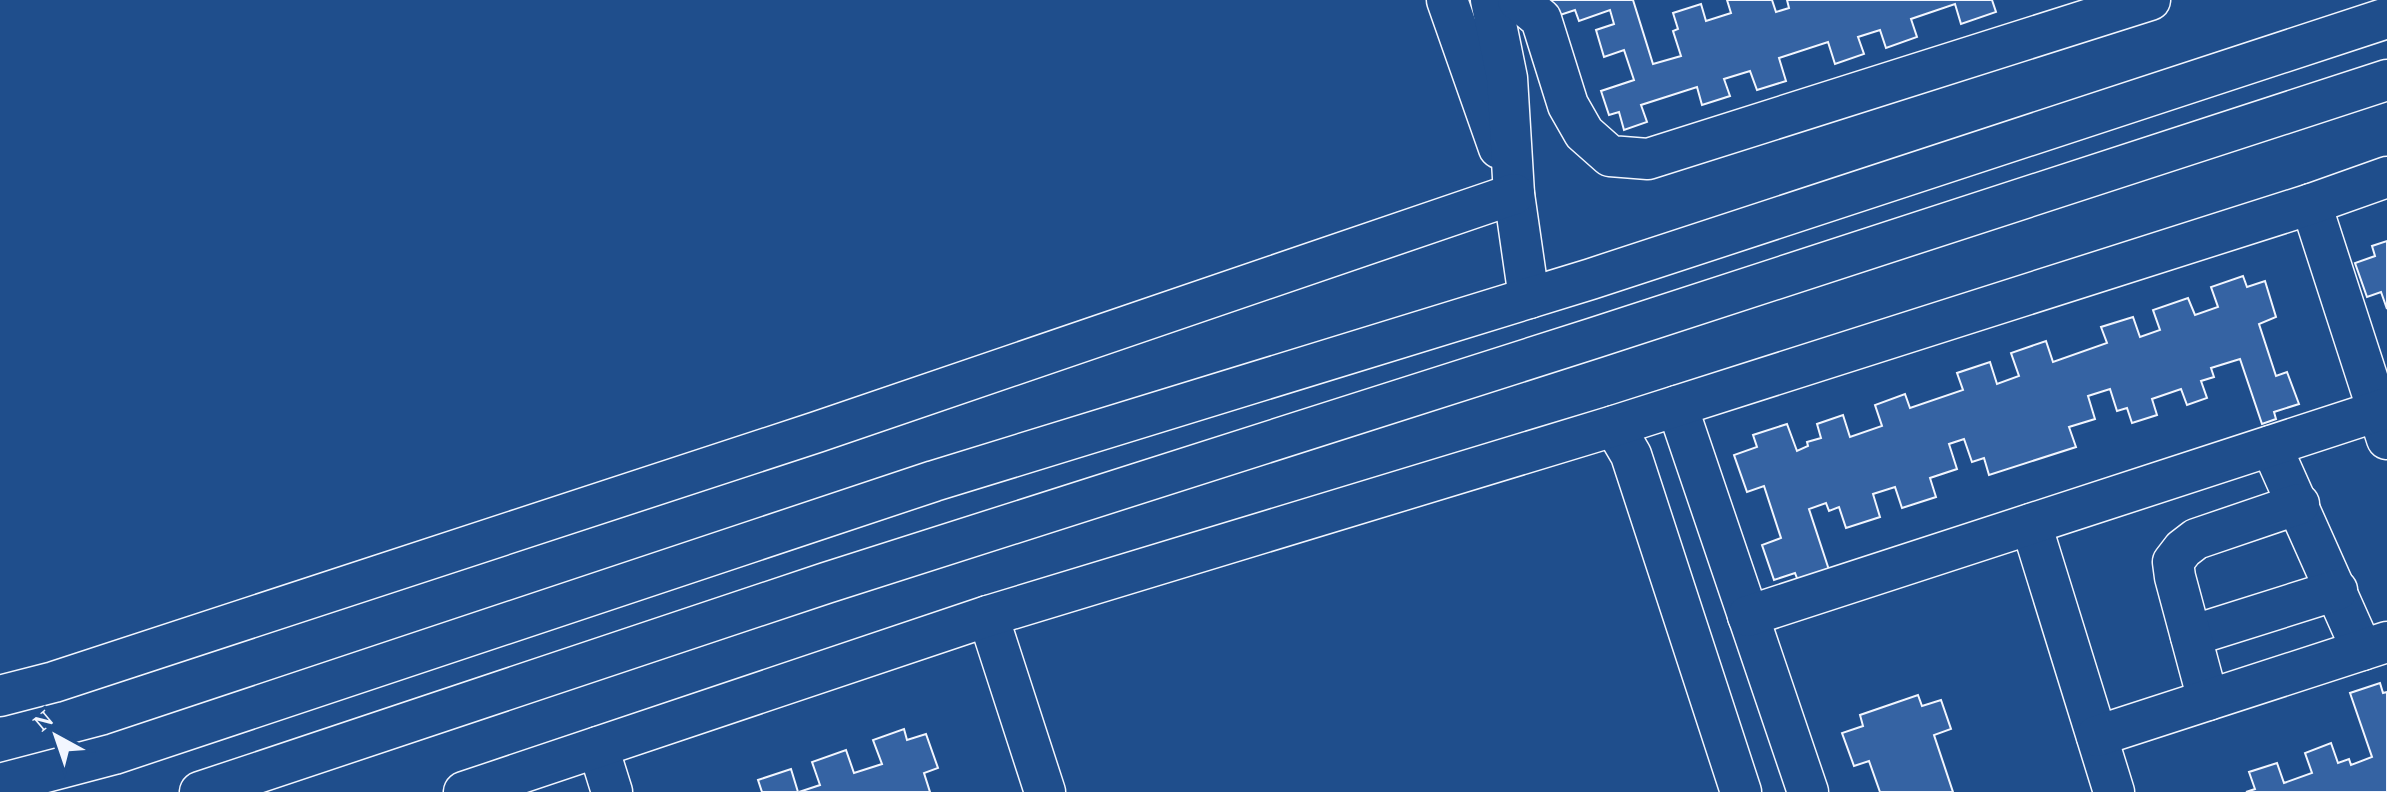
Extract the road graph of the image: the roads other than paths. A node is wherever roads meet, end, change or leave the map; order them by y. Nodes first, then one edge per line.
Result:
1 (1447, 0) edge
2 (1491, 0) edge
3 (1518, 0) edge
4 (2150, 0) edge
5 (2387, 18) edge
6 (2387, 80) edge
7 (2387, 177) edge
8 (1514, 194) junction
9 (2311, 204) junction
10 (1529, 298) junction
11 (1677, 406) junction
12 (2384, 419) edge
13 (1614, 426) junction
14 (2271, 446) junction
15 (2172, 478) junction
16 (2299, 504) junction
17 (2031, 524) junction
18 (2196, 539) junction
19 (2337, 590) junction
20 (988, 616) junction
21 (1748, 616) junction
22 (2191, 636) junction
23 (2375, 646) edge
24 (0, 696) edge
25 (2208, 700) junction
26 (2097, 736) junction
27 (598, 747) junction
28 (0, 784) edge
29 (200, 792) edge
30 (464, 792) edge
31 (612, 792) edge
32 (1045, 792) edge
33 (1741, 792) edge
34 (1808, 792) edge
35 (2114, 792) edge

1 - 8 street
2 - 8 street
3 - 4 street
5 - 10 street
6 - 29 street
7 - 9 street
8 - 10 street
8 - 24 street
9 - 11 street
9 - 12 street
10 - 28 street
11 - 13 street
11 - 21 street
12 - 14 street
13 - 20 street
13 - 33 street
14 - 15 street
14 - 16 street
15 - 17 street
15 - 18 street
16 - 18 street
16 - 19 street
17 - 21 street
17 - 26 street
18 - 22 street
19 - 22 street
19 - 23 street
20 - 27 street
20 - 32 street
21 - 34 street
22 - 25 street
23 - 25 street
25 - 26 street
26 - 35 street
27 - 30 street
27 - 31 street

